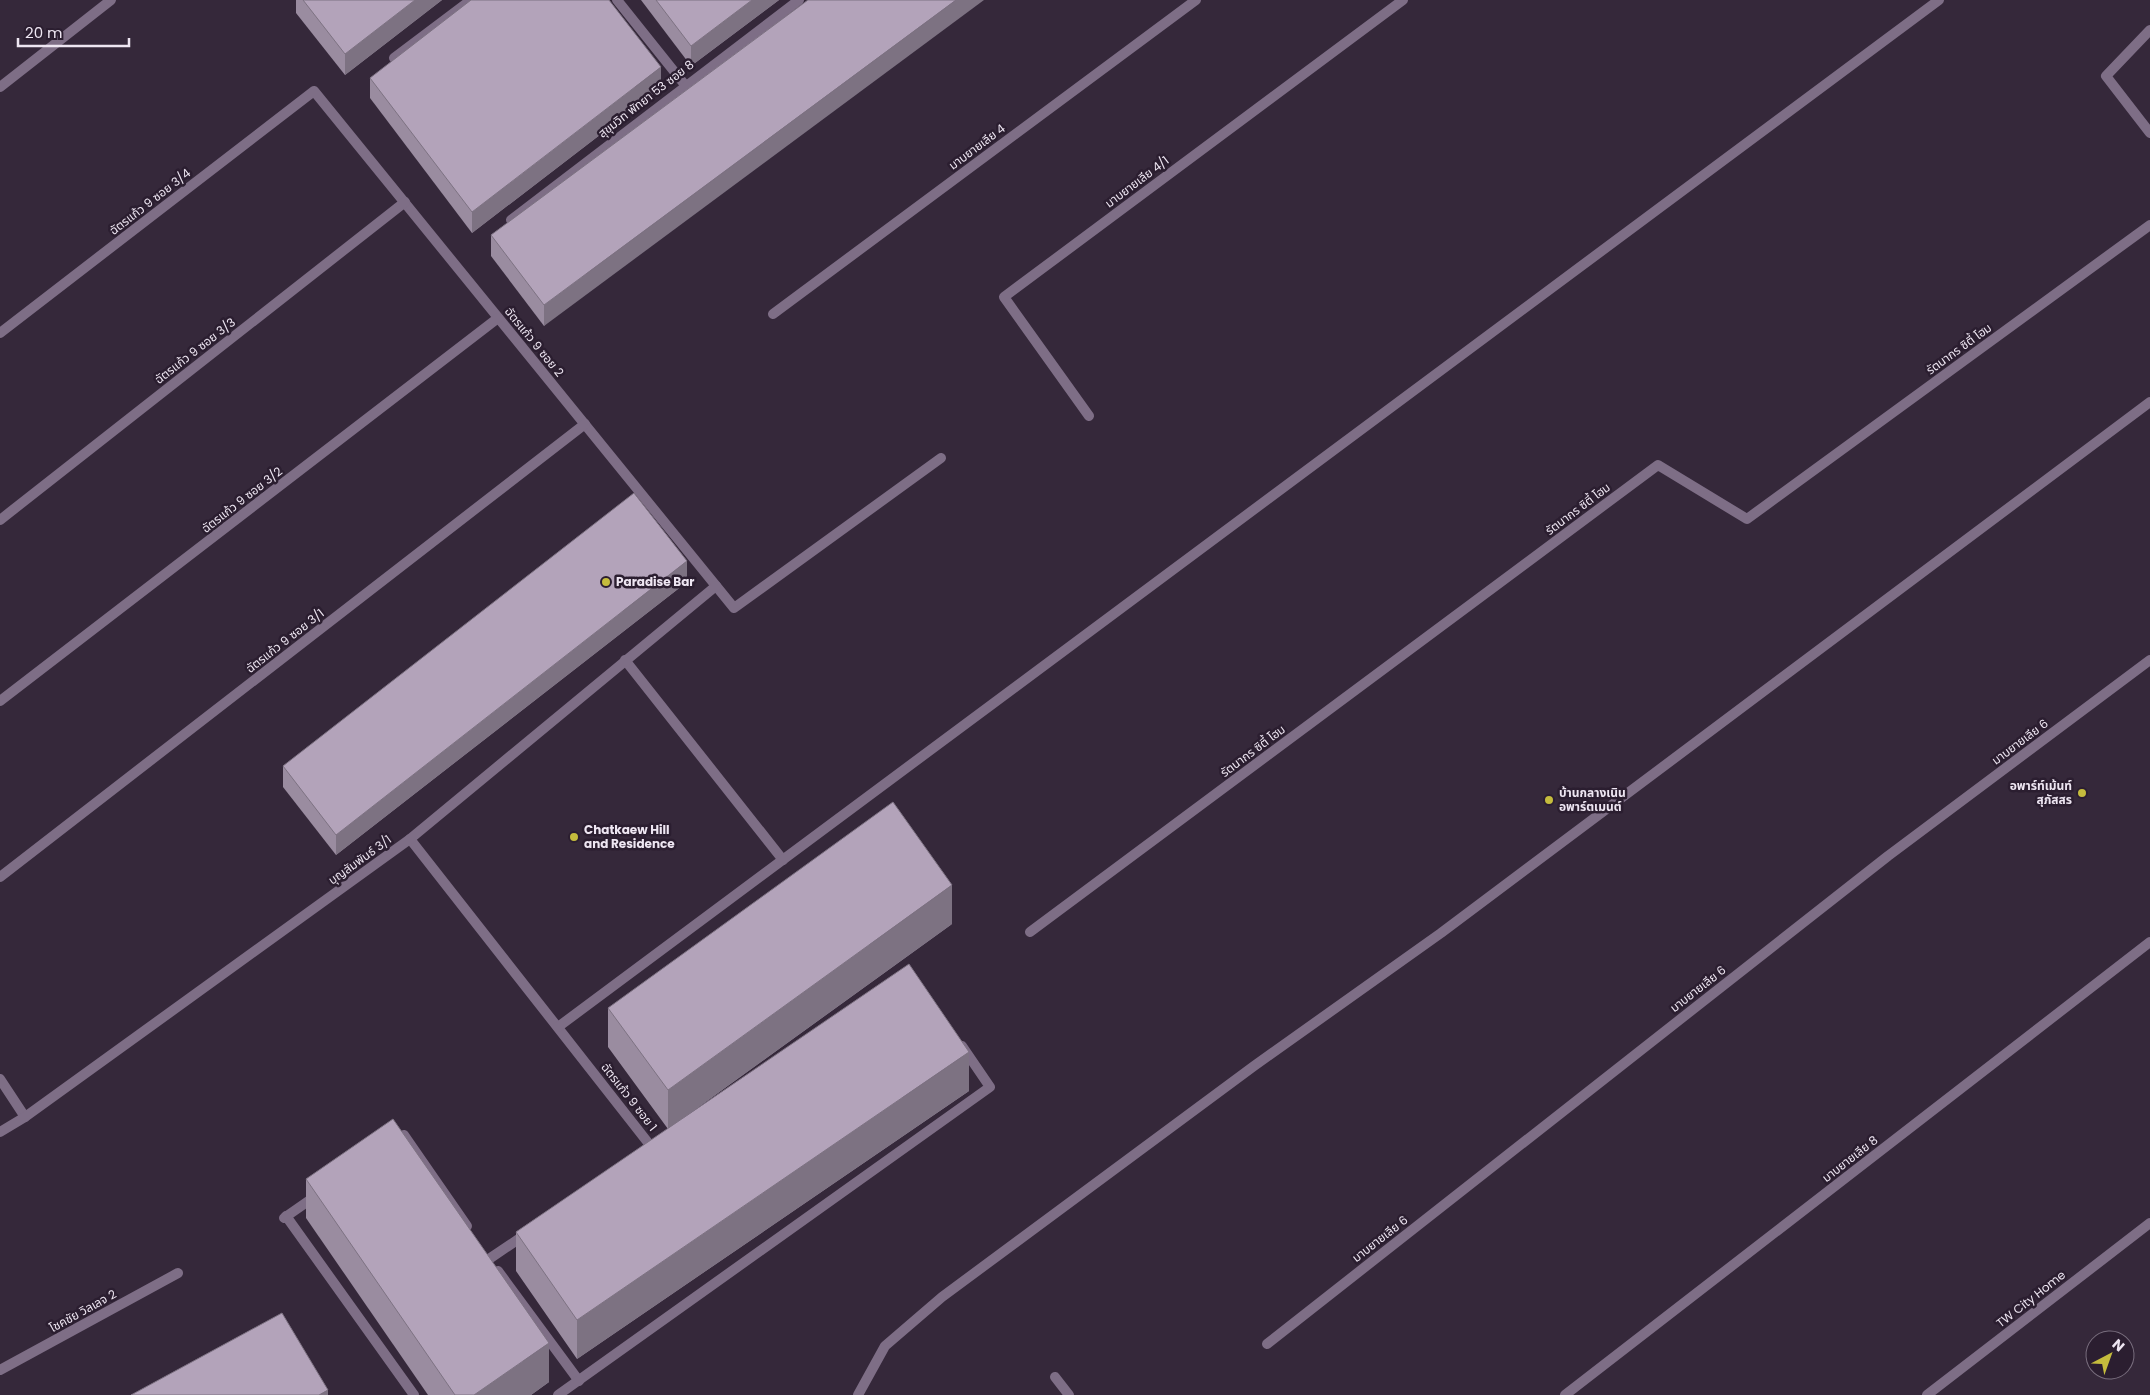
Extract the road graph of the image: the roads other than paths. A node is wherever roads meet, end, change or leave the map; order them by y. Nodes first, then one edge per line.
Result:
1 (110, 0) edge
2 (471, 0) edge
3 (617, 0) edge
4 (799, 0) edge
5 (1196, 0) edge
6 (1403, 0) edge
7 (1939, 0) edge
8 (2150, 30) edge
9 (394, 58) edge
10 (685, 85) junction
11 (0, 87) edge
12 (314, 91) joint
13 (2150, 133) edge
14 (405, 202) junction
15 (510, 220) edge
16 (2150, 225) edge
17 (773, 314) dead end
18 (498, 318) junction
19 (0, 333) edge
20 (2150, 402) edge
21 (1089, 416) dead end
22 (585, 424) junction
23 (941, 458) dead end
24 (0, 520) edge
25 (716, 586) junction
26 (625, 660) junction
27 (2150, 660) edge
28 (0, 701) edge
29 (410, 839) junction
30 (783, 860) junction
31 (0, 877) edge
32 (1030, 932) dead end
33 (2150, 942) edge
34 (558, 1027) junction
35 (957, 1038) edge
36 (0, 1079) edge
37 (25, 1117) junction
38 (0, 1132) edge
39 (653, 1149) edge
40 (381, 1151) edge
41 (326, 1189) edge
42 (2150, 1222) edge
43 (538, 1226) edge
44 (473, 1235) edge
45 (178, 1273) dead end
46 (1267, 1344) dead end
47 (0, 1370) edge
48 (1055, 1377) dead end
49 (579, 1381) junction
50 (414, 1395) edge
51 (558, 1395) edge
52 (858, 1395) edge
53 (1069, 1395) edge
54 (1565, 1395) edge
55 (1927, 1395) edge

1 - 11 street
2 - 9 street
3 - 10 street
4 - 10 street, สุขุมวิท พัทยา 53 ซอย 8
5 - 17 street, มาบยายเลีย 4
6 - 21 street, มาบยายเลีย 4/1
7 - 30 street
8 - 13 street
10 - 15 street, สุขุมวิท พัทยา 53 ซอย 8
12 - 14 street, ฉัตรแก้ว 9 ซอย 2
12 - 19 street, ฉัตรแก้ว 9 ซอย 3/4
14 - 18 street, ฉัตรแก้ว 9 ซอย 2
14 - 24 street, ฉัตรแก้ว 9 ซอย 3/3
16 - 32 street, รัตนากร ซิตี้ โฮม
18 - 22 street, ฉัตรแก้ว 9 ซอย 2
18 - 28 street, ฉัตรแก้ว 9 ซอย 3/2
20 - 52 street
22 - 25 street, ฉัตรแก้ว 9 ซอย 2
22 - 31 street, ฉัตรแก้ว 9 ซอย 3/1
23 - 25 street, ฉัตรแก้ว 9 ซอย 2
25 - 26 street, บุญสัมพันธ์ 3/1
26 - 29 street, บุญสัมพันธ์ 3/1
26 - 30 street
27 - 46 street, มาบยายเลีย 6
29 - 34 street, ฉัตรแก้ว 9 ซอย 1
29 - 37 street, บุญสัมพันธ์ 3/1
30 - 34 street
33 - 54 street, มาบยายเลีย 8
34 - 39 street, ฉัตรแก้ว 9 ซอย 1
35 - 49 street
36 - 37 street
37 - 38 street, บุญสัมพันธ์ 3/1
40 - 44 street
41 - 50 street
42 - 55 street, TW City Home
43 - 49 street
45 - 47 street, โชคชัย วิลเลจ 2
48 - 53 street
49 - 51 street

